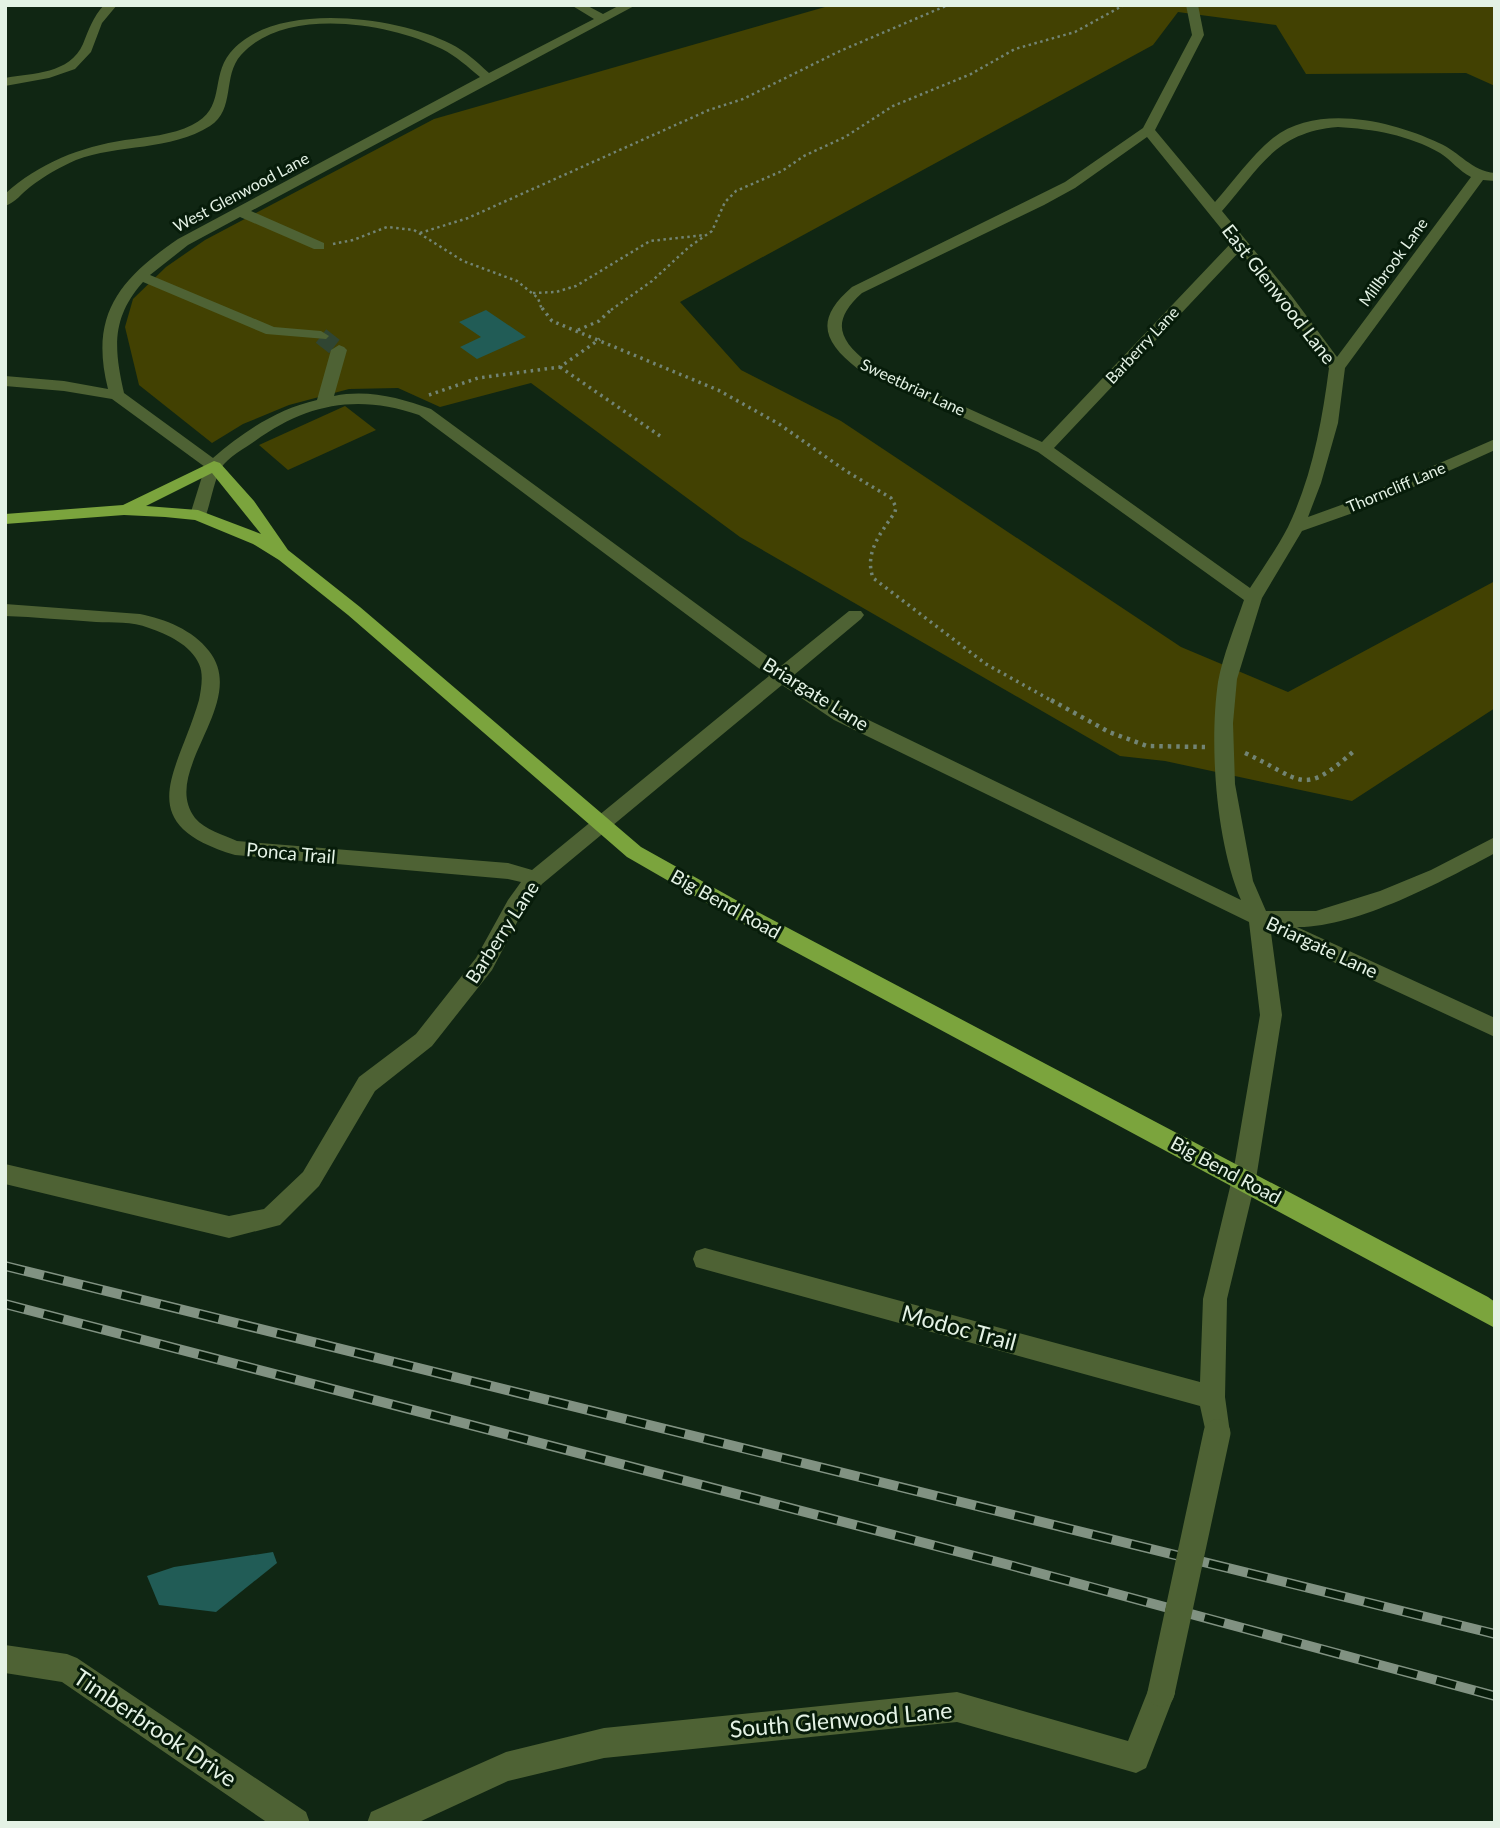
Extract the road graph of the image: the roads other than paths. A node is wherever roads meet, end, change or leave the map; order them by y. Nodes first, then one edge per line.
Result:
1 (111, 5) edge
2 (577, 5) edge
3 (630, 5) edge
4 (1192, 5) edge
5 (602, 18) junction
6 (488, 78) junction
7 (5, 82) edge
8 (1148, 130) junction
9 (1478, 177) junction
10 (1495, 177) edge
11 (5, 202) edge
12 (1214, 211) junction
13 (241, 212) junction
14 (1241, 241) junction
15 (318, 246) road end
16 (139, 275) junction
17 (321, 336) tunnel mouth
18 (339, 350) dead end
19 (1337, 368) junction
20 (5, 381) edge
21 (117, 395) junction
22 (324, 401) junction
23 (1495, 443) edge
24 (1044, 449) junction
25 (214, 466) junction
26 (124, 510) junction
27 (198, 516) junction
28 (5, 519) edge
29 (1296, 527) junction
30 (285, 556) junction
31 (1253, 598) junction
32 (5, 610) edge
33 (855, 615) dead end
34 (781, 675) junction
35 (602, 825) junction
36 (1495, 844) edge
37 (535, 879) junction
38 (1259, 918) junction
39 (1495, 1027) edge
40 (5, 1174) edge
41 (1244, 1179) junction
42 (705, 1259) dead end
43 (1489, 1311) edge
44 (1212, 1397) junction
45 (5, 1660) edge
46 (295, 1823) edge
47 (382, 1823) edge

1 - 7 street
2 - 5 street
3 - 5 street, West Glenwood Lane
4 - 8 street
5 - 6 street, West Glenwood Lane
6 - 11 street
6 - 13 street, West Glenwood Lane
8 - 12 street, East Glenwood Lane
8 - 24 street, Sweetbriar Lane
9 - 10 street
9 - 12 street
9 - 19 street, Millbrook Lane
12 - 14 street, East Glenwood Lane
13 - 15 street
13 - 16 street, West Glenwood Lane
14 - 19 street, East Glenwood Lane
14 - 24 street, Barberry Lane
16 - 17 street
16 - 21 street, West Glenwood Lane
18 - 22 street
19 - 29 street, East Glenwood Lane
20 - 21 street
21 - 25 street
22 - 25 street, Briargate Lane
22 - 34 street, Briargate Lane
23 - 29 street, Thorncliff Lane
24 - 31 street, Sweetbriar Lane
25 - 26 main road
25 - 27 street
25 - 30 main road
26 - 27 main road, Big Bend Road
26 - 28 main road, Big Bend Road
27 - 30 main road, Big Bend Road
29 - 31 street, East Glenwood Lane
30 - 35 main road, Big Bend Road
31 - 38 street, East Glenwood Lane
32 - 37 street, Ponca Trail
33 - 34 street, Barberry Lane
34 - 35 street, Barberry Lane
34 - 38 street, Briargate Lane
35 - 37 street, Barberry Lane
35 - 41 main road, Big Bend Road
36 - 38 street
37 - 40 street, Barberry Lane
38 - 39 street, Briargate Lane
38 - 41 street, East Glenwood Lane
41 - 43 main road, Big Bend Road
41 - 44 street, South Glenwood Lane
42 - 44 street, Modoc Trail
44 - 47 street, South Glenwood Lane, bridge
45 - 46 street, Timberbrook Drive

